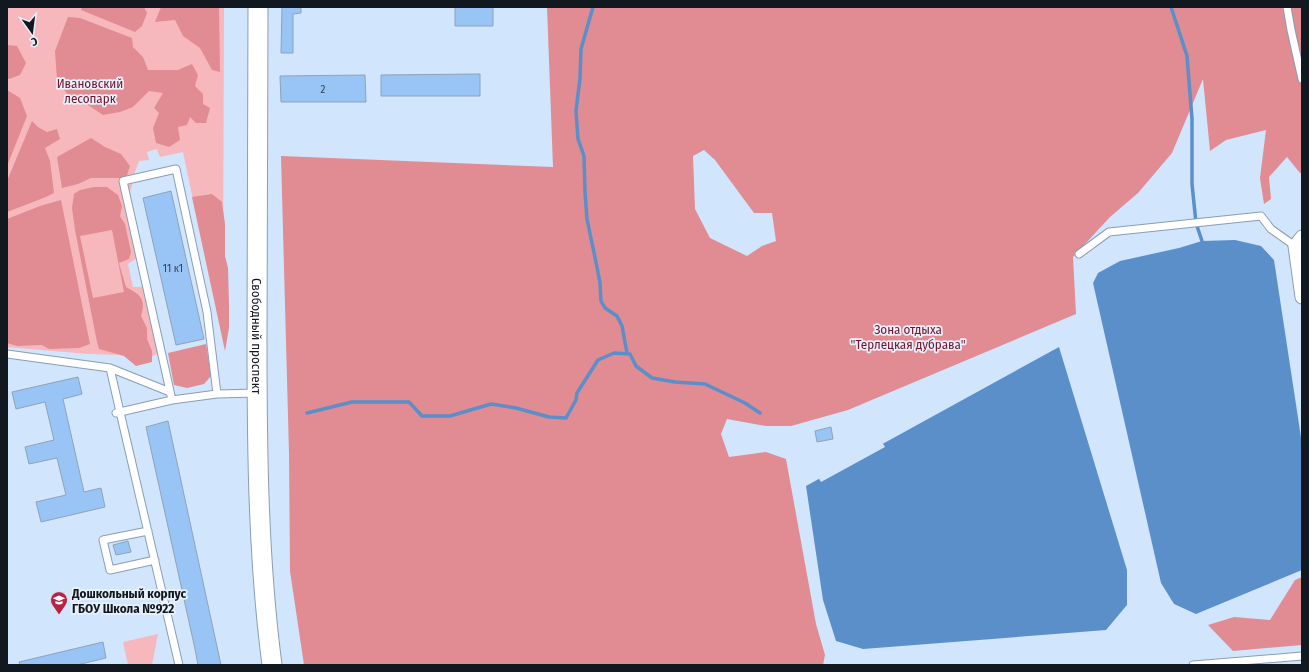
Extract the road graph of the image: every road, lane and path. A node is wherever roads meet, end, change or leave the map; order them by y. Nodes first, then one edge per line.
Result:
1 (258, 7) edge
2 (1287, 7) edge
3 (1302, 79) edge
4 (1298, 241) edge
5 (1079, 254) dead end
6 (1302, 297) edge
7 (7, 354) edge
8 (110, 368) junction
9 (170, 392) junction
10 (257, 393) junction
11 (217, 394) junction
12 (172, 400) junction
13 (118, 413) junction
14 (148, 530) junction
15 (155, 560) junction
16 (1302, 656) edge
17 (179, 665) edge
18 (272, 665) edge
19 (1193, 665) edge

1 - 10 main road, Свободный проспект
2 - 3 lane
4 - 5 lane
4 - 6 street
7 - 8 lane
8 - 9 lane
8 - 13 lane
9 - 11 lane
9 - 12 lane
10 - 11 lane
10 - 18 main road, Свободный проспект
11 - 12 lane
12 - 13 lane
13 - 14 lane
14 - 15 lane
14 - 15 lane
15 - 17 lane
16 - 19 lane

